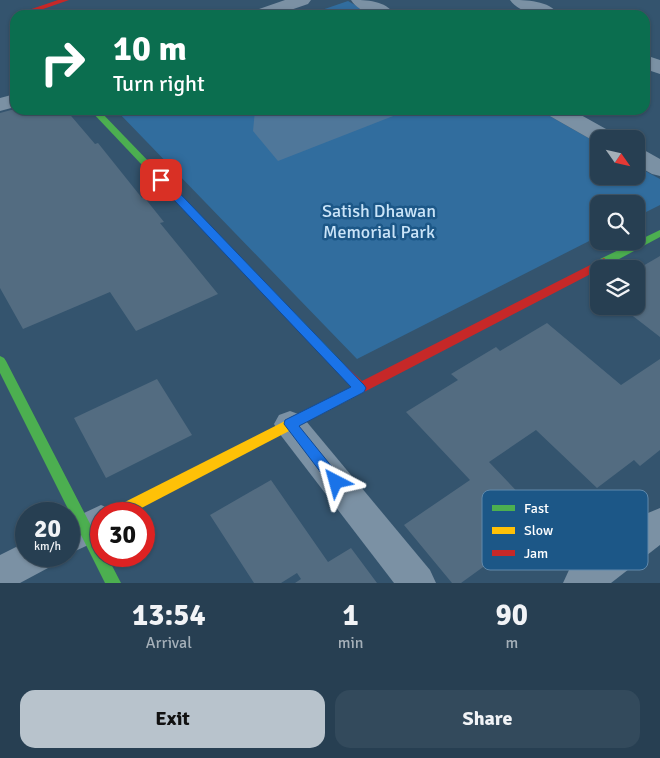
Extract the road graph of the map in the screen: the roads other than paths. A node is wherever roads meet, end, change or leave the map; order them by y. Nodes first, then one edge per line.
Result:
1 (65, 0) edge
2 (302, 0) edge
3 (360, 0) edge
4 (518, 0) edge
5 (32, 10) edge
6 (274, 10) edge
7 (377, 10) edge
8 (539, 10) edge
9 (99, 115) edge
10 (565, 115) edge
11 (591, 130) edge
12 (645, 160) edge
13 (660, 168) edge
14 (660, 233) edge
15 (0, 361) edge
16 (360, 388) junction
17 (290, 424) junction
18 (139, 502) edge
19 (660, 524) edge
20 (85, 530) edge
21 (648, 533) edge
22 (15, 566) edge
23 (599, 570) edge
24 (0, 574) edge
25 (113, 583) edge
26 (417, 583) edge
27 (582, 583) edge

1 - 5 street
2 - 6 street
3 - 7 street
4 - 8 street
9 - 16 street
10 - 11 street
12 - 13 street
14 - 16 street
15 - 20 street
16 - 17 street
17 - 18 street
17 - 26 street
19 - 21 street
20 - 25 street
22 - 24 street
23 - 27 street

